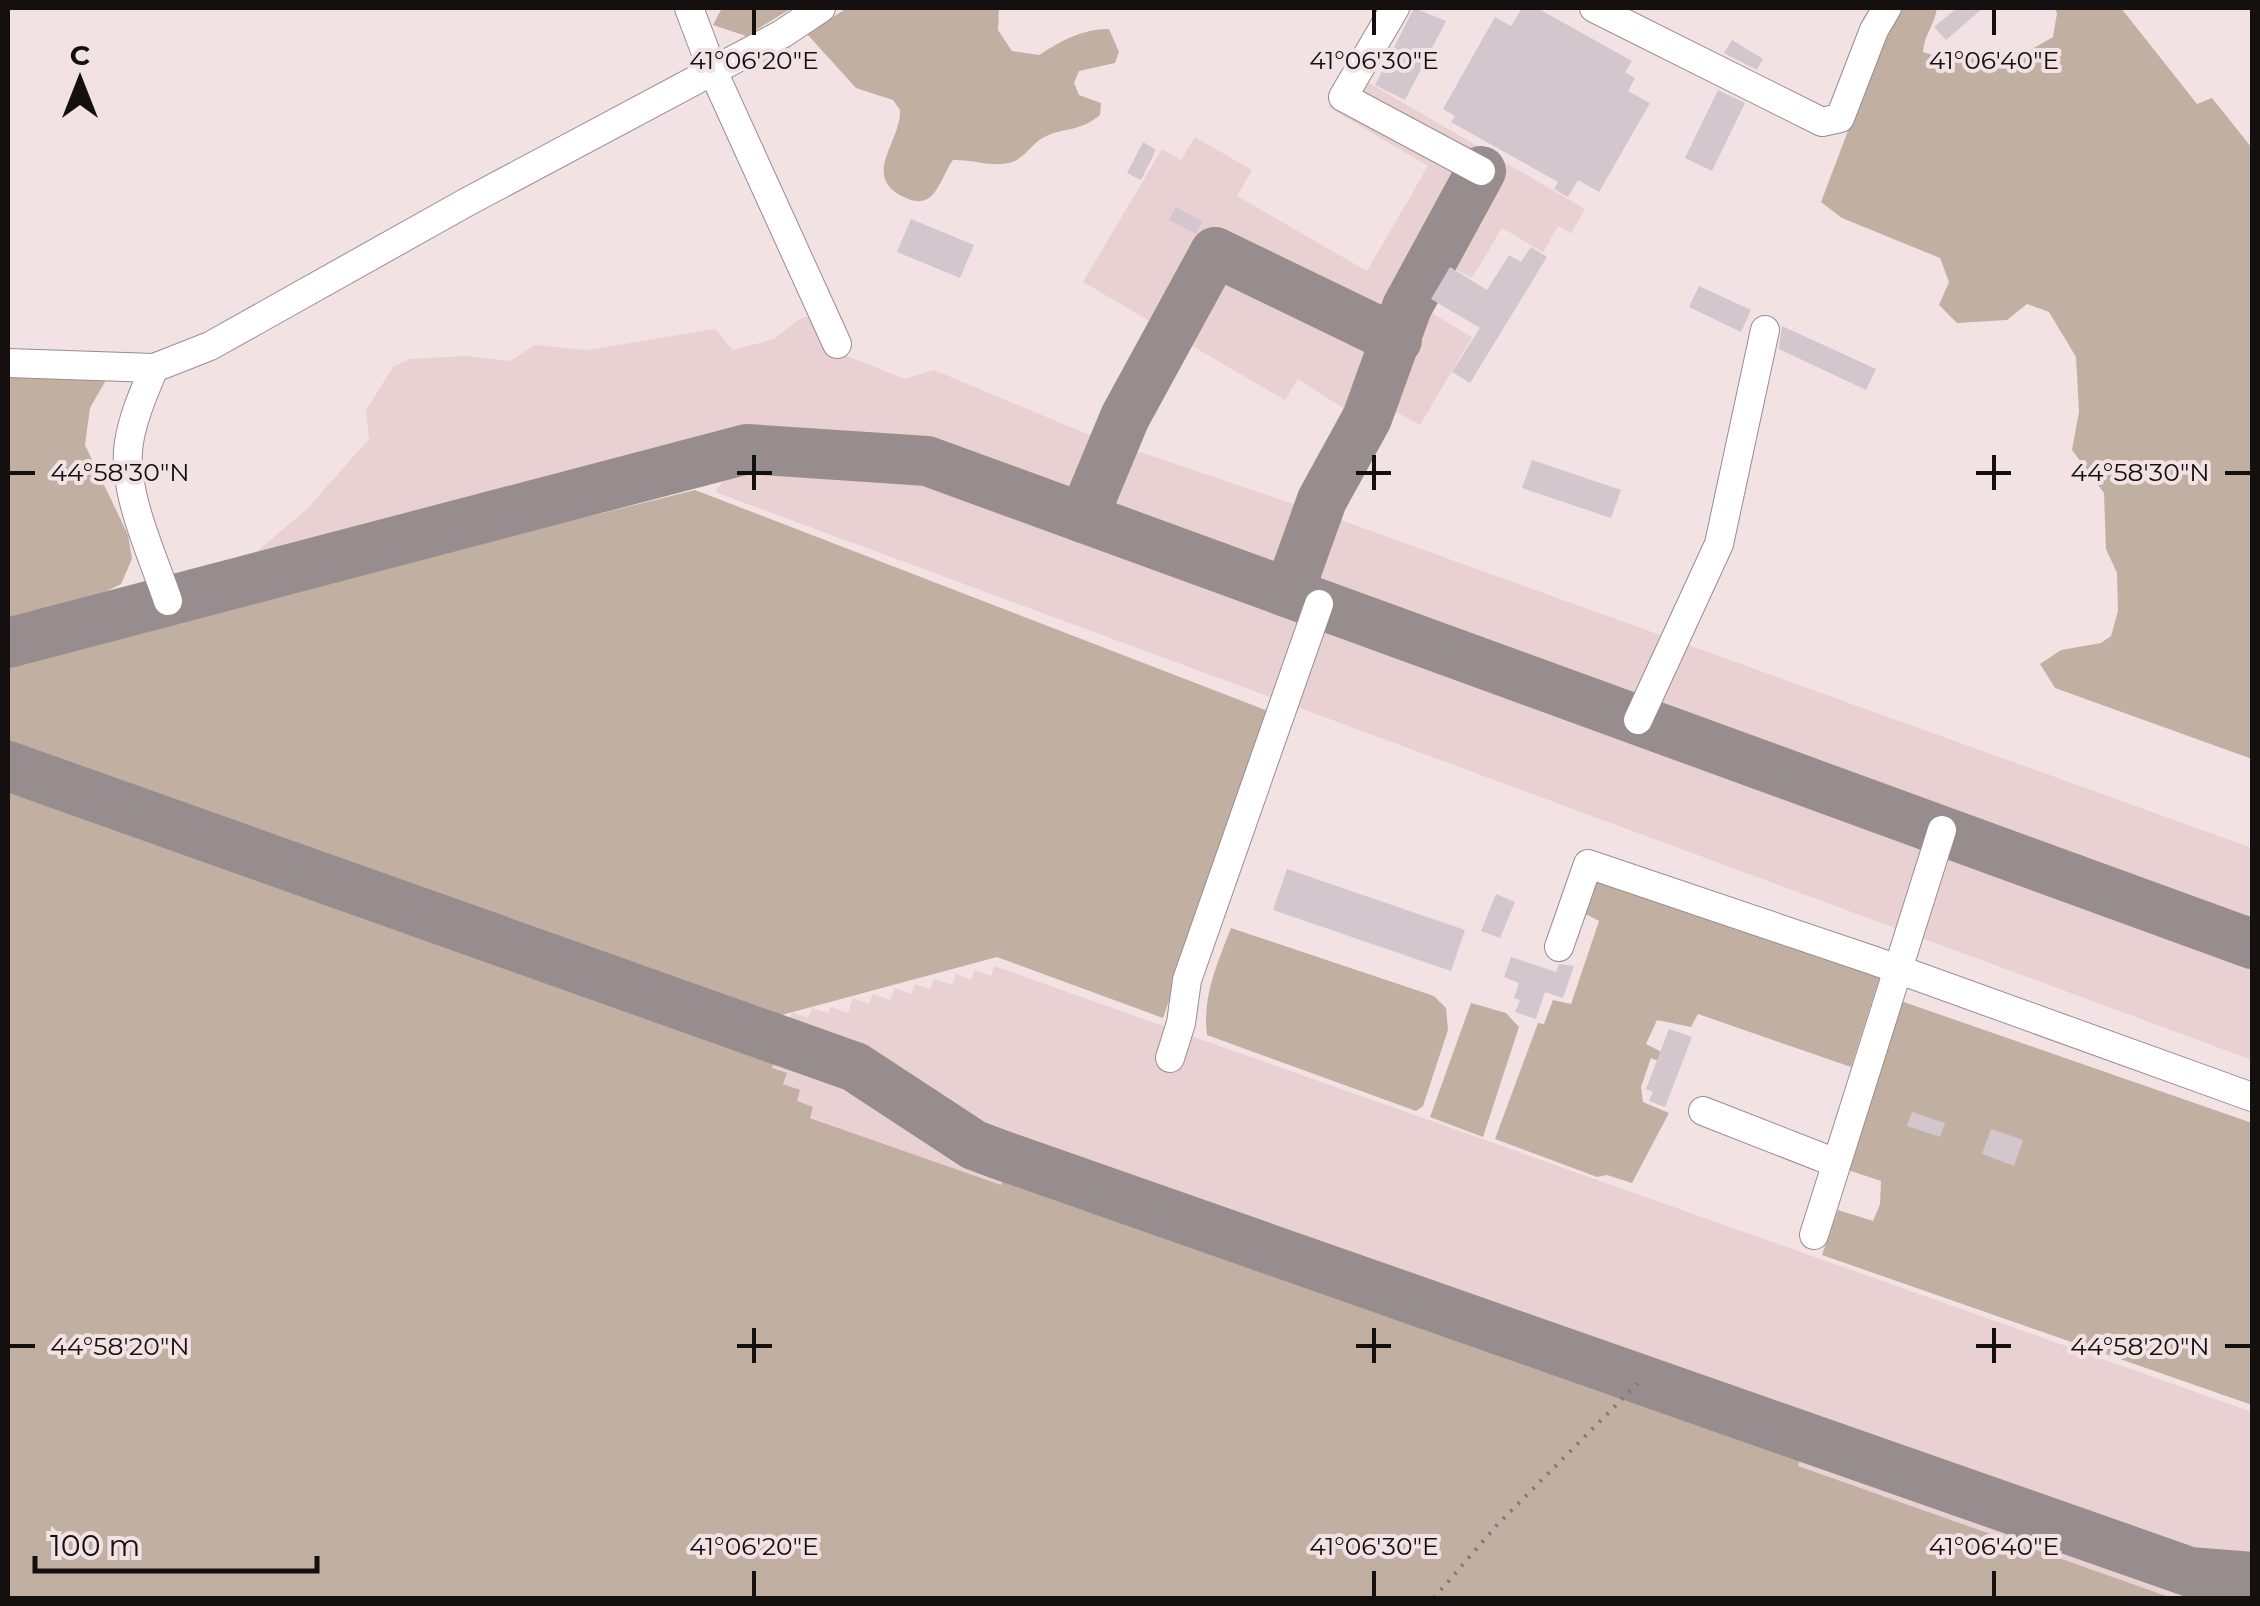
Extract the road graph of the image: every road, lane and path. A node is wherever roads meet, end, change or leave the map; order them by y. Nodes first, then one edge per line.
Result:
1 (689, 8) edge
2 (821, 8) edge
3 (1395, 8) edge
4 (1594, 8) edge
5 (1887, 8) edge
6 (712, 70) junction
7 (1482, 171) dead end
8 (1766, 330) dead end
9 (837, 344) dead end
10 (8, 363) edge
11 (154, 368) junction
12 (168, 601) dead end
13 (1319, 604) dead end
14 (1638, 720) dead end
15 (1942, 830) dead end
16 (1558, 947) dead end
17 (1896, 969) junction
18 (1170, 1058) dead end
19 (2252, 1097) edge
20 (1703, 1111) dead end
21 (1836, 1163) junction
22 (1814, 1235) dead end
23 (1640, 1381) dead end
24 (1434, 1598) edge

1 - 6 lane
2 - 6 lane
3 - 7 lane
4 - 5 lane
6 - 9 lane
6 - 11 lane
8 - 14 lane
10 - 11 lane
11 - 12 lane
13 - 18 lane
15 - 17 lane
16 - 17 lane
17 - 19 lane
17 - 21 lane
20 - 21 lane
21 - 22 lane
23 - 24 path

